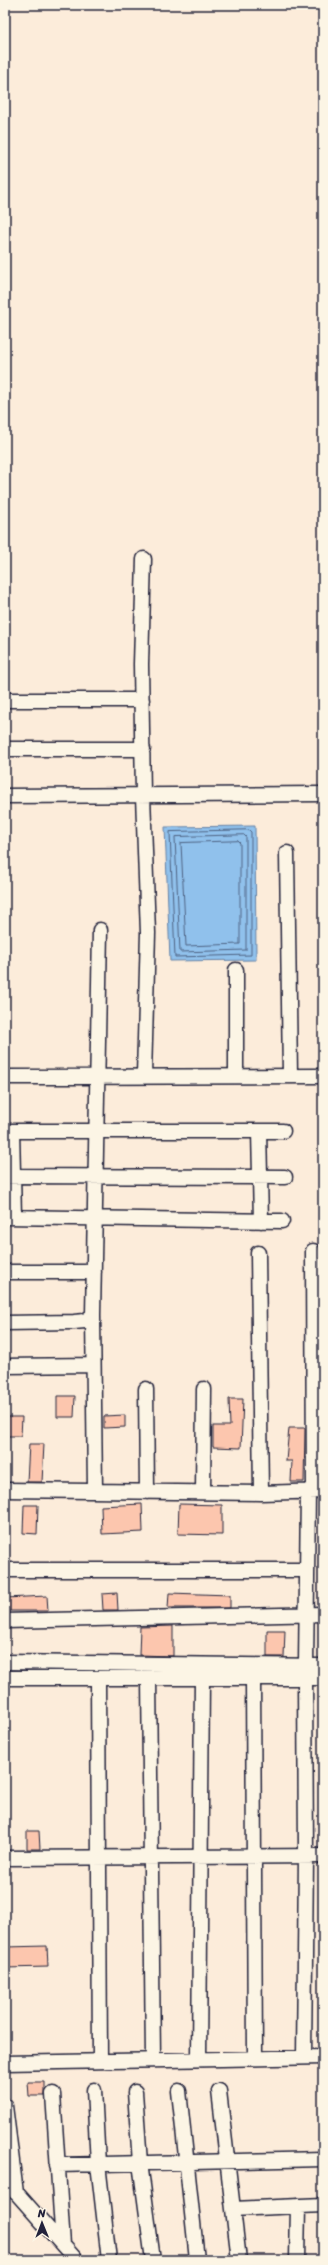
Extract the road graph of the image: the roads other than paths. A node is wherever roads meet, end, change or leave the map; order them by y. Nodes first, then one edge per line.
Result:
1 (144, 558) dead end
2 (5, 700) edge
3 (142, 700) junction
4 (5, 749) edge
5 (143, 749) junction
6 (323, 794) edge
7 (5, 796) edge
8 (143, 796) junction
9 (287, 853) dead end
10 (100, 930) dead end
11 (236, 970) dead end
12 (99, 1075) junction
13 (144, 1076) junction
14 (236, 1076) junction
15 (290, 1076) junction
16 (323, 1076) edge
17 (5, 1077) edge
18 (8, 1131) edge
19 (283, 1131) dead end
20 (97, 1132) junction
21 (259, 1132) junction
22 (9, 1176) edge
23 (96, 1176) junction
24 (260, 1177) junction
25 (285, 1177) dead end
26 (9, 1217) edge
27 (95, 1219) junction
28 (261, 1221) junction
29 (282, 1221) dead end
30 (313, 1251) dead end
31 (258, 1253) dead end
32 (5, 1272) edge
33 (94, 1272) junction
34 (93, 1315) junction
35 (5, 1323) edge
36 (93, 1365) junction
37 (5, 1366) edge
38 (146, 1389) dead end
39 (204, 1389) dead end
40 (5, 1490) edge
41 (95, 1491) junction
42 (315, 1491) edge
43 (147, 1492) junction
44 (203, 1492) junction
45 (261, 1493) junction
46 (5, 1570) edge
47 (307, 1570) junction
48 (306, 1614) junction
49 (323, 1614) edge
50 (5, 1621) edge
51 (5, 1662) edge
52 (323, 1666) edge
53 (306, 1672) junction
54 (5, 1678) edge
55 (98, 1678) junction
56 (149, 1678) junction
57 (202, 1678) junction
58 (254, 1678) junction
59 (323, 1678) edge
60 (306, 1856) junction
61 (323, 1856) edge
62 (151, 1857) junction
63 (201, 1857) junction
64 (254, 1857) junction
65 (5, 1858) edge
66 (98, 1858) junction
67 (304, 2057) junction
68 (323, 2057) edge
69 (255, 2058) junction
70 (200, 2059) junction
71 (152, 2060) junction
72 (100, 2061) junction
73 (5, 2063) edge
74 (94, 2090) dead end
75 (179, 2091) dead end
76 (219, 2091) dead end
77 (136, 2092) dead end
78 (52, 2094) dead end
79 (5, 2106) edge
80 (323, 2159) edge
81 (227, 2160) junction
82 (187, 2162) junction
83 (140, 2163) junction
84 (98, 2164) junction
85 (57, 2165) junction
86 (5, 2180) edge
87 (16, 2193) junction
88 (323, 2205) edge
89 (298, 2206) junction
90 (233, 2209) junction
91 (63, 2245) junction
92 (76, 2260) edge
93 (109, 2260) edge
94 (153, 2260) edge
95 (197, 2260) edge
96 (239, 2260) edge
97 (297, 2260) edge

1 - 3 street
2 - 3 street
3 - 5 street
4 - 5 street
5 - 8 street
6 - 8 street
7 - 8 street
8 - 13 street
9 - 15 street
10 - 12 street
11 - 14 street
12 - 13 street
12 - 17 street
12 - 20 street
13 - 14 street
14 - 15 street
15 - 16 street
18 - 20 street
18 - 22 street
19 - 21 street
20 - 21 street
20 - 23 street
21 - 24 street
22 - 23 street
22 - 26 street
23 - 24 street
23 - 27 street
24 - 25 street
24 - 28 street
26 - 27 street
27 - 28 street
27 - 33 street
28 - 29 street
30 - 42 street
31 - 45 street
32 - 33 street
33 - 34 street
34 - 35 street
34 - 36 street
36 - 37 street
36 - 41 street
38 - 43 street
39 - 44 street
40 - 41 street
41 - 43 street
42 - 45 street
42 - 47 street
43 - 44 street
44 - 45 street
46 - 47 street
47 - 48 street
48 - 49 street
48 - 50 street
48 - 53 street
51 - 53 street
52 - 53 street
53 - 58 street
53 - 59 street
53 - 60 street
54 - 55 street
55 - 56 street
55 - 66 street
56 - 57 street
56 - 62 street
57 - 58 street
57 - 63 street
58 - 64 street
60 - 61 street
60 - 64 street
60 - 67 street
62 - 63 street
62 - 66 street
62 - 71 street
63 - 64 street
63 - 70 street
64 - 69 street
65 - 66 street
66 - 72 street
67 - 68 street
67 - 69 street
69 - 70 street
70 - 71 street
71 - 72 street
72 - 73 street
74 - 84 street
75 - 82 street
76 - 81 street
77 - 83 street
78 - 85 street
79 - 87 street
80 - 81 street
81 - 82 street
81 - 90 street
82 - 83 street
82 - 95 street
83 - 84 street
83 - 94 street
84 - 85 street
84 - 93 street
85 - 91 street
86 - 87 street
87 - 91 street
88 - 89 street
89 - 90 street
89 - 97 street
90 - 96 street
91 - 92 street

